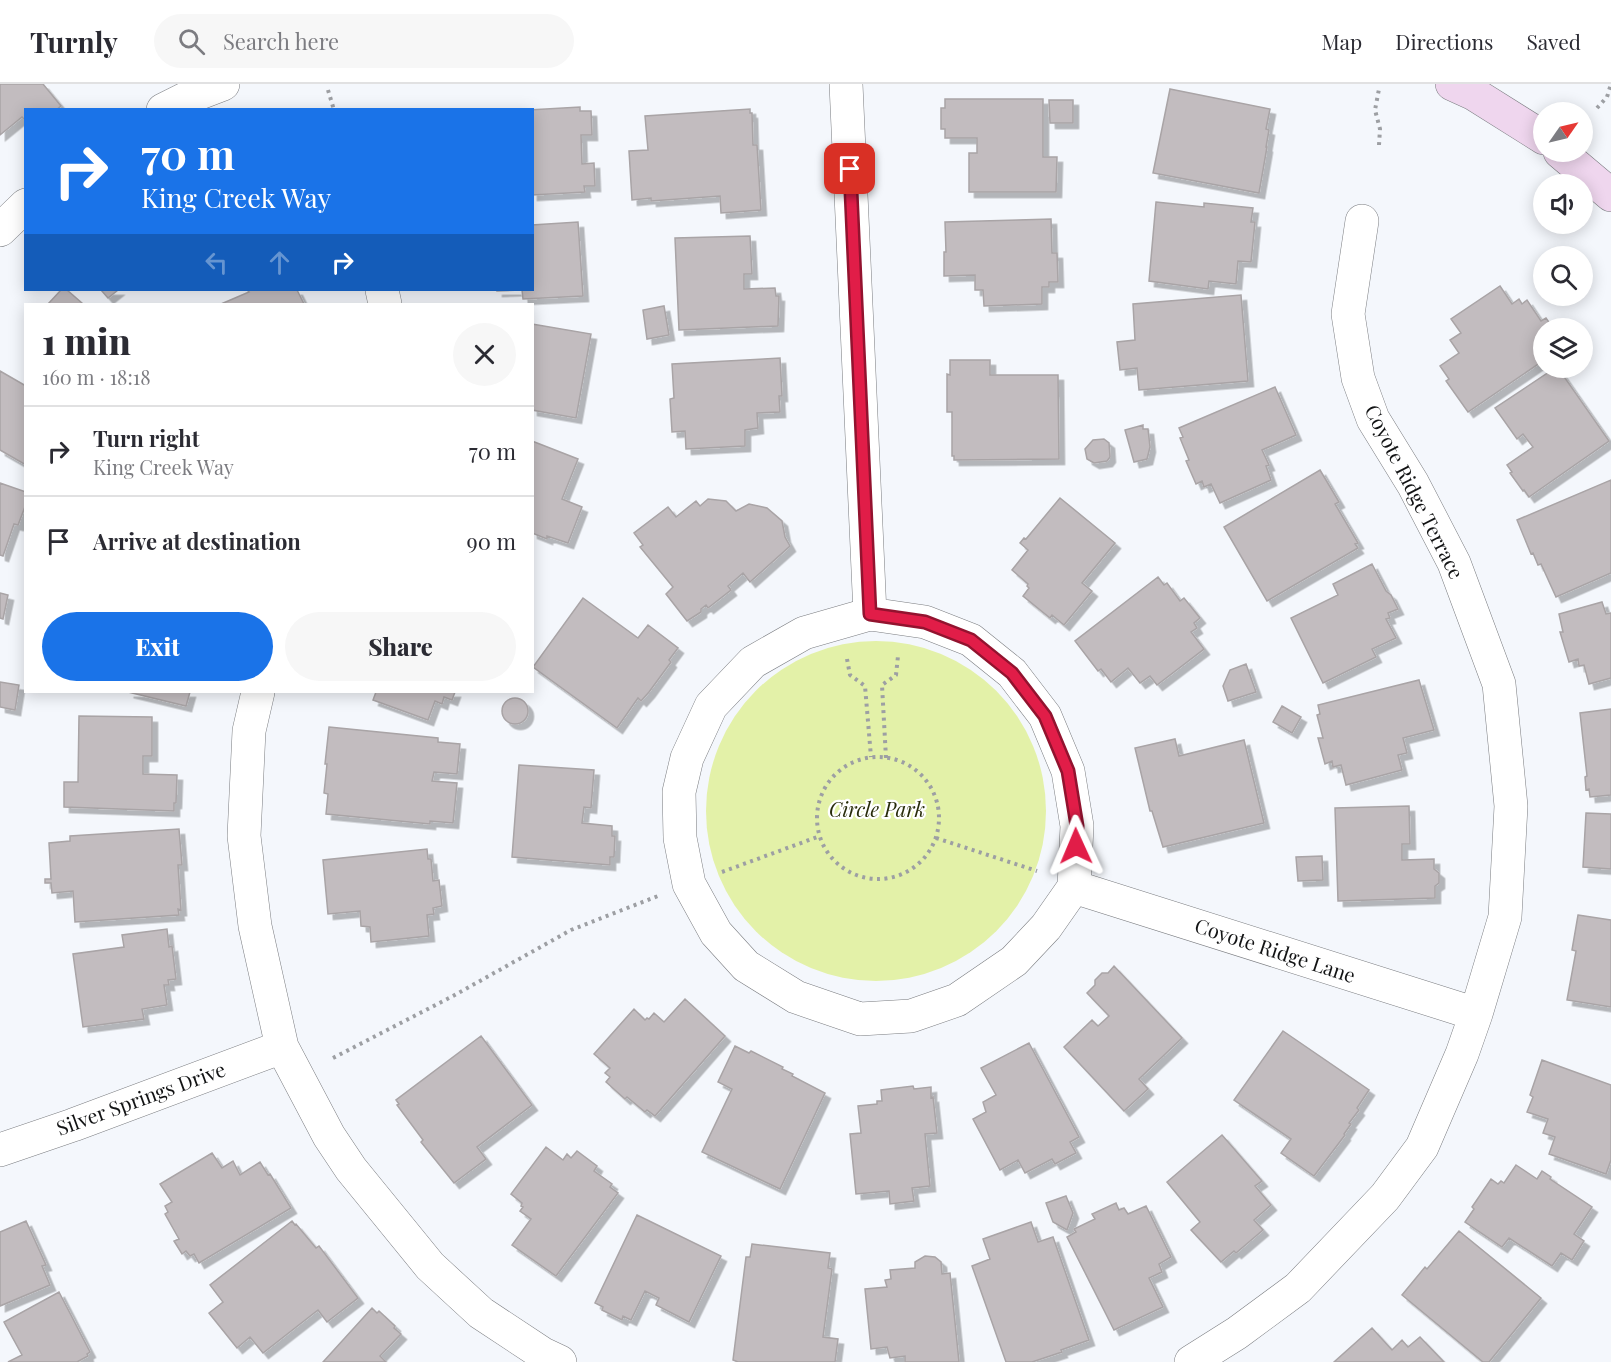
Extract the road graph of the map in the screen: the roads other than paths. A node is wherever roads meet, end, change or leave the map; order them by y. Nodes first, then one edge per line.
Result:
1 (223, 84) edge
2 (846, 84) edge
3 (1452, 84) edge
4 (167, 108) edge
5 (1533, 131) edge
6 (1572, 162) edge
7 (1611, 195) edge
8 (24, 207) edge
9 (1362, 221) dead end
10 (0, 230) edge
11 (870, 614) junction
12 (258, 693) edge
13 (1074, 887) junction
14 (1476, 1014) junction
15 (282, 1047) junction
16 (0, 1150) edge
17 (560, 1362) edge
18 (1191, 1362) edge

1 - 4 street
2 - 11 street
3 - 5 street
6 - 7 street
8 - 10 street
9 - 14 street, Coyote Ridge Terrace
11 - 13 street
11 - 13 street
12 - 15 street
13 - 14 street, Coyote Ridge Lane
14 - 18 street, Coyote Ridge Terrace
15 - 16 street, Silver Springs Drive
15 - 17 street

